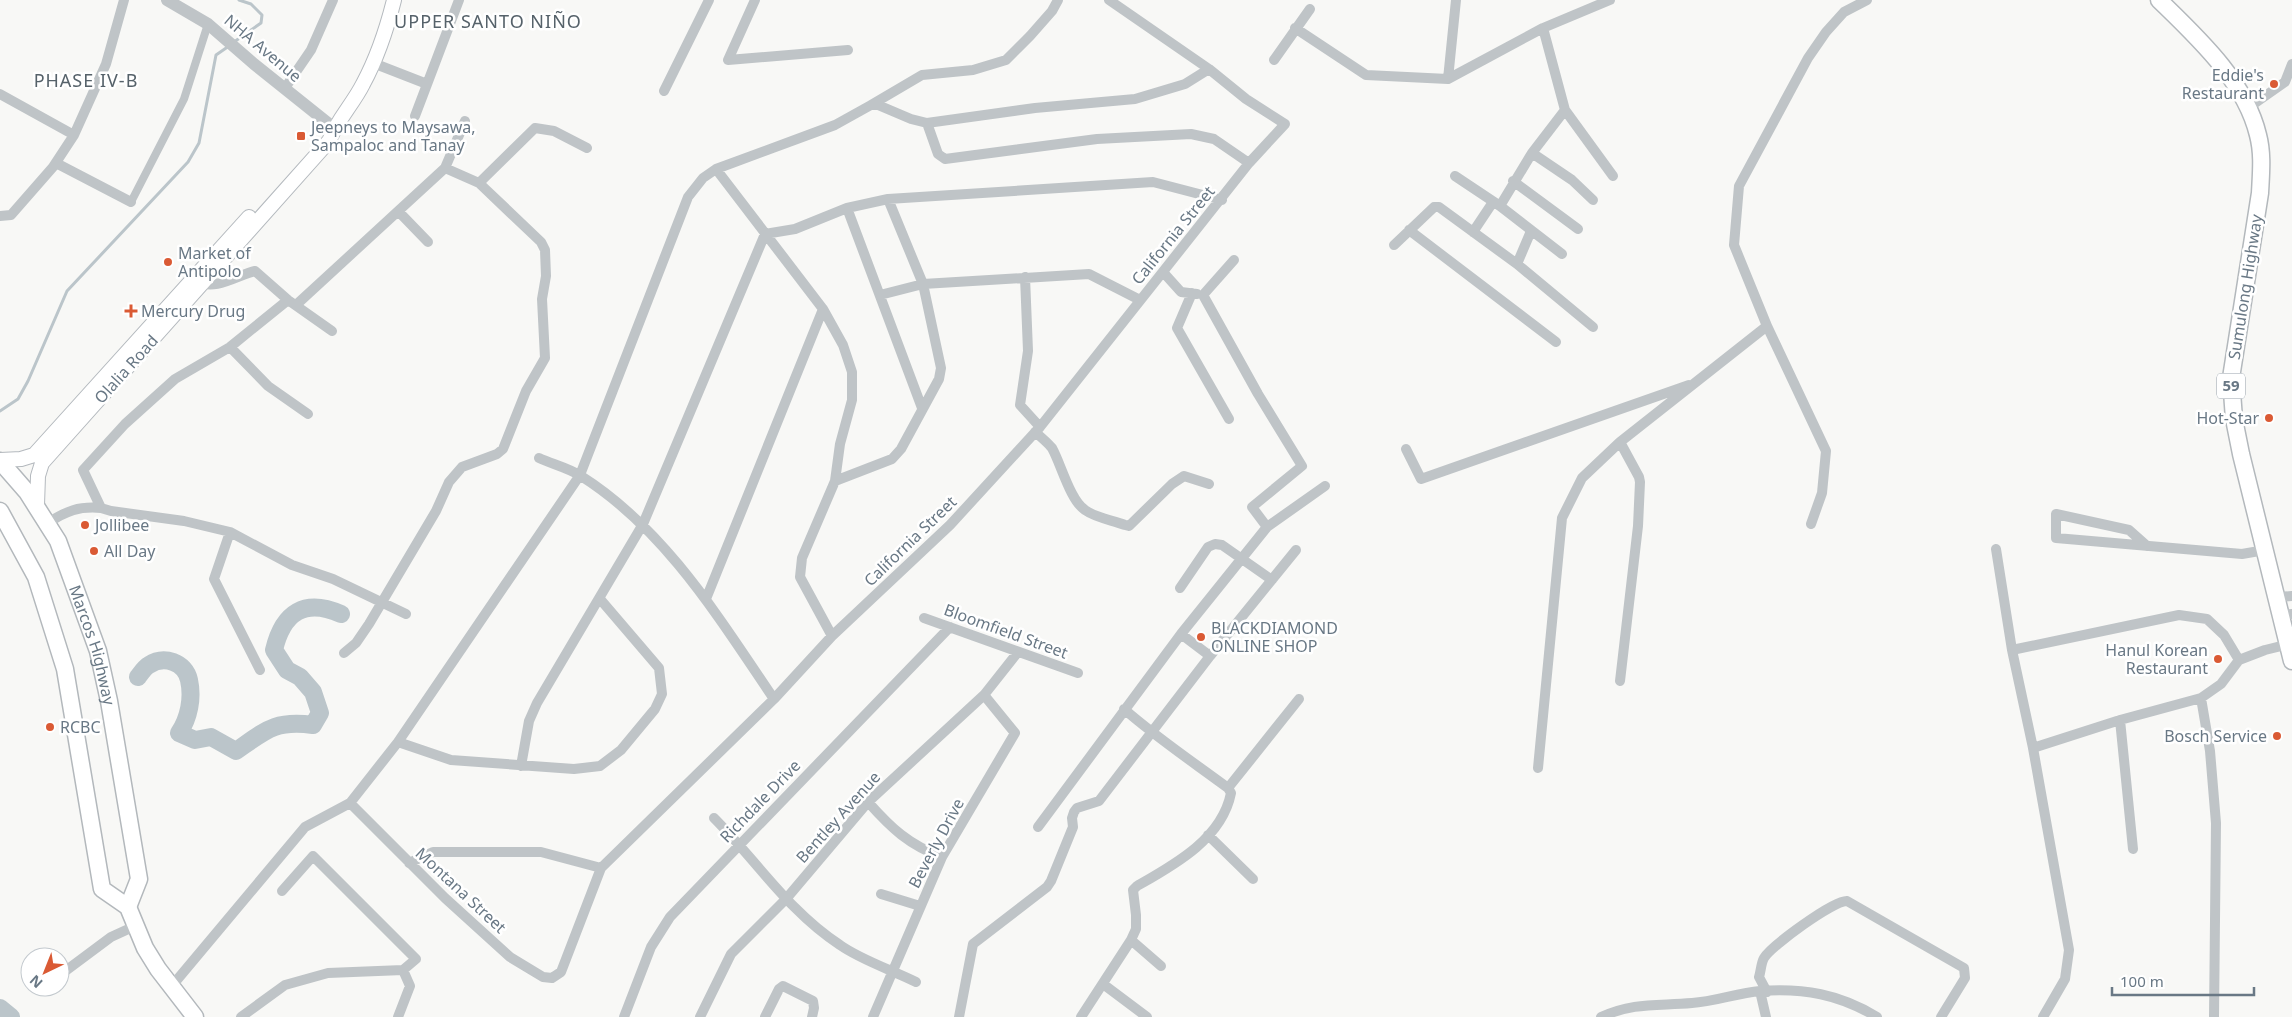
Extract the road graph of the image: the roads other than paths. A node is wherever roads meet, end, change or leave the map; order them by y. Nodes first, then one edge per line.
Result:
1 (124, 0) edge
2 (166, 0) edge
3 (333, 0) edge
4 (394, 0) edge
5 (459, 0) edge
6 (709, 0) edge
7 (755, 0) edge
8 (1058, 0) edge
9 (1109, 0) edge
10 (1456, 0) edge
11 (1610, 0) edge
12 (1867, 0) edge
13 (2159, 0) edge
14 (1310, 9) dead end
15 (208, 24) junction
16 (1295, 28) junction
17 (1543, 28) junction
18 (848, 50) dead end
19 (1274, 60) dead end
20 (373, 63) junction
21 (2292, 64) edge
22 (1209, 69) junction
23 (1448, 79) junction
24 (426, 84) junction
25 (2288, 84) edge
26 (285, 88) junction
27 (664, 91) dead end
28 (0, 94) edge
29 (871, 106) junction
30 (2248, 108) junction
31 (1565, 110) junction
32 (415, 116) dead end
33 (465, 121) dead end
34 (926, 123) junction
35 (334, 128) junction
36 (74, 135) junction
37 (587, 148) dead end
38 (1532, 153) junction
39 (1249, 163) junction
40 (55, 165) junction
41 (445, 168) junction
42 (716, 169) junction
43 (1455, 176) dead end
44 (1613, 176) dead end
45 (1513, 181) junction
46 (479, 183) junction
47 (888, 199) junction
48 (1222, 200) junction
49 (1593, 200) dead end
50 (131, 202) joint
51 (1497, 204) junction
52 (847, 208) junction
53 (398, 211) junction
54 (0, 216) edge
55 (1578, 228) dead end
56 (1409, 230) junction
57 (1532, 230) junction
58 (1473, 232) junction
59 (765, 234) junction
60 (428, 242) dead end
61 (1394, 245) dead end
62 (1562, 254) dead end
63 (1234, 260) dead end
64 (1517, 264) junction
65 (1163, 272) junction
66 (1025, 277) junction
67 (198, 280) junction
68 (923, 284) junction
69 (1192, 293) junction
70 (1203, 295) junction
71 (880, 296) junction
72 (1140, 300) junction
73 (292, 302) junction
74 (823, 308) junction
75 (1767, 326) junction
76 (1593, 327) dead end
77 (332, 331) dead end
78 (1556, 342) dead end
79 (230, 347) junction
80 (1697, 383) junction
81 (922, 408) junction
82 (308, 414) dead end
83 (1229, 419) dead end
84 (1038, 429) junction
85 (1620, 442) junction
86 (1406, 449) dead end
87 (539, 458) dead end
88 (0, 461) edge
89 (580, 476) junction
90 (835, 480) junction
91 (1209, 484) dead end
92 (1326, 486) dead end
93 (37, 505) junction
94 (101, 508) junction
95 (1, 515) edge
96 (48, 523) junction
97 (643, 524) junction
98 (1811, 524) dead end
99 (1267, 527) junction
100 (230, 532) junction
101 (2147, 546) junction
102 (1996, 549) dead end
103 (1296, 550) dead end
104 (2265, 550) junction
105 (1241, 558) junction
106 (1272, 580) junction
107 (1180, 588) dead end
108 (2284, 596) edge
109 (600, 599) junction
110 (706, 599) junction
111 (381, 601) junction
112 (406, 614) dead end
113 (2287, 614) edge
114 (924, 618) dead end
115 (950, 627) junction
116 (1181, 634) junction
117 (832, 636) junction
118 (2289, 644) junction
119 (2012, 650) junction
120 (1018, 652) junction
121 (344, 653) dead end
122 (1210, 656) junction
123 (2239, 660) junction
124 (2292, 661) edge
125 (260, 670) dead end
126 (1078, 673) dead end
127 (1620, 682) dead end
128 (984, 695) junction
129 (774, 698) junction
130 (2201, 698) junction
131 (1299, 699) dead end
132 (1124, 709) junction
133 (2120, 720) junction
134 (1152, 734) junction
135 (398, 742) junction
136 (2033, 748) junction
137 (521, 766) junction
138 (1538, 768) dead end
139 (1228, 788) junction
140 (868, 802) junction
141 (350, 803) junction
142 (714, 818) dead end
143 (1038, 827) dead end
144 (1208, 834) junction
145 (740, 844) junction
146 (2133, 849) dead end
147 (942, 857) junction
148 (410, 863) junction
149 (601, 868) junction
150 (1253, 879) dead end
151 (282, 891) dead end
152 (881, 894) dead end
153 (786, 899) junction
154 (920, 906) junction
155 (128, 907) junction
156 (135, 926) junction
157 (1132, 940) junction
158 (1161, 966) dead end
159 (70, 968) edge
160 (403, 970) junction
161 (894, 971) junction
162 (561, 972) joint
163 (916, 982) dead end
164 (1103, 984) junction
165 (171, 987) junction
166 (1763, 992) junction
167 (195, 1017) edge
168 (241, 1017) edge
169 (398, 1017) edge
170 (624, 1017) edge
171 (700, 1017) edge
172 (765, 1017) edge
173 (812, 1017) edge
174 (873, 1017) edge
175 (958, 1017) edge
176 (1081, 1017) edge
177 (1147, 1017) edge
178 (1601, 1017) edge
179 (1766, 1017) edge
180 (1877, 1017) edge
181 (1941, 1017) edge
182 (2043, 1017) edge
183 (2214, 1017) edge

1 - 36 street
2 - 15 street, NHA Avenue
3 - 26 street
4 - 20 main road, Olalia Road
5 - 24 street
6 - 27 street
7 - 18 street
8 - 29 street
9 - 22 street
10 - 23 street
11 - 17 street
12 - 75 street
13 - 30 main road, Sumulong Highway / 59
14 - 16 street
15 - 26 street, NHA Avenue
15 - 50 street
16 - 19 street
16 - 23 street
17 - 23 street
17 - 31 street
20 - 24 street
20 - 35 main road, Olalia Road
21 - 25 street
22 - 34 street
22 - 39 street, California Street
24 - 32 street
25 - 30 street
26 - 35 street, NHA Avenue
28 - 36 street
29 - 34 street
29 - 42 street
30 - 104 main road, Sumulong Highway / 59
31 - 38 street
31 - 44 street
33 - 41 street
34 - 39 street
35 - 67 main road, Olalia Road
36 - 40 street
37 - 46 street
38 - 45 street
38 - 49 street
39 - 48 street, California Street
40 - 50 street
40 - 54 street
41 - 46 street
41 - 53 street
42 - 59 street
42 - 89 street
43 - 51 street
45 - 51 street
45 - 55 street
46 - 111 street
47 - 48 street
47 - 52 street
47 - 68 street
48 - 65 street, California Street
51 - 57 street
51 - 58 street
52 - 59 street
52 - 71 street
53 - 60 street
53 - 73 street
56 - 58 street
56 - 61 street
56 - 78 street
57 - 62 street
57 - 64 street
58 - 64 street
59 - 74 street
59 - 97 street
63 - 70 street
64 - 76 street
65 - 69 street
65 - 72 street, California Street
66 - 68 street
66 - 72 street
66 - 84 street
67 - 73 street
67 - 88 main road, Olalia Road
67 - 93 main road, Olalia Road
68 - 71 street
68 - 81 street
69 - 70 street
69 - 83 street
70 - 99 street
71 - 81 street
72 - 84 street, California Street
73 - 77 street
73 - 79 street
74 - 90 street
74 - 110 street
75 - 80 street
75 - 98 street
79 - 82 street
79 - 94 street
80 - 85 street
80 - 86 street
81 - 90 street
84 - 91 street
84 - 117 street, California Street
85 - 127 street
85 - 138 street
87 - 89 street
88 - 93 main road, Marcos Highway
89 - 97 street
89 - 135 street
90 - 117 street
92 - 99 street
93 - 96 main road, Marcos Highway
94 - 96 street
94 - 100 street
95 - 155 main road, Marcos Highway
96 - 155 main road, Marcos Highway
97 - 109 street
97 - 110 street
99 - 105 street
100 - 111 street
100 - 125 street
101 - 101 street
101 - 104 street
102 - 119 street
103 - 106 street
104 - 108 main road, Sumulong Highway / 59
105 - 106 street
105 - 107 street
105 - 116 street
106 - 122 street
108 - 113 main road, Sumulong Highway / 59
109 - 137 street
109 - 137 street
110 - 129 street
111 - 112 street
111 - 121 street
113 - 118 main road, Sumulong Highway / 59
114 - 115 street, Bloomfield Street
115 - 120 street, Bloomfield Street
115 - 145 street, Richdale Drive
116 - 122 street
116 - 132 street
117 - 129 street, California Street
118 - 123 street
118 - 124 main road, Sumulong Highway / 59
119 - 123 street
119 - 136 street
120 - 126 street, Bloomfield Street
120 - 128 street, Bentley Avenue
122 - 134 street
123 - 130 street
128 - 140 street, Bentley Avenue
128 - 147 street, Beverly Drive
129 - 149 street, California Street
130 - 133 street
130 - 183 street
131 - 139 street
132 - 134 street
132 - 143 street
133 - 136 street
133 - 146 street
134 - 139 street
134 - 175 street
135 - 137 street
135 - 141 street
136 - 182 street
139 - 144 street
140 - 147 street
140 - 153 street, Bentley Avenue
141 - 148 street, Montana Street
141 - 165 street
142 - 145 street
144 - 150 street
144 - 157 street
145 - 153 street
145 - 170 street, Richdale Drive
147 - 154 street, Beverly Drive
148 - 149 street
148 - 162 street, Montana Street
149 - 162 street, California Street
151 - 160 street
152 - 154 street
153 - 161 street
153 - 171 street, Bentley Avenue
154 - 161 street, Beverly Drive
155 - 156 main road
156 - 159 street
156 - 165 main road
157 - 158 street
157 - 164 street
160 - 168 street
160 - 169 street
161 - 163 street
161 - 174 street, Beverly Drive
164 - 176 street
164 - 177 street
165 - 167 main road
166 - 178 street
166 - 179 street
166 - 180 street
166 - 181 street
172 - 173 street

